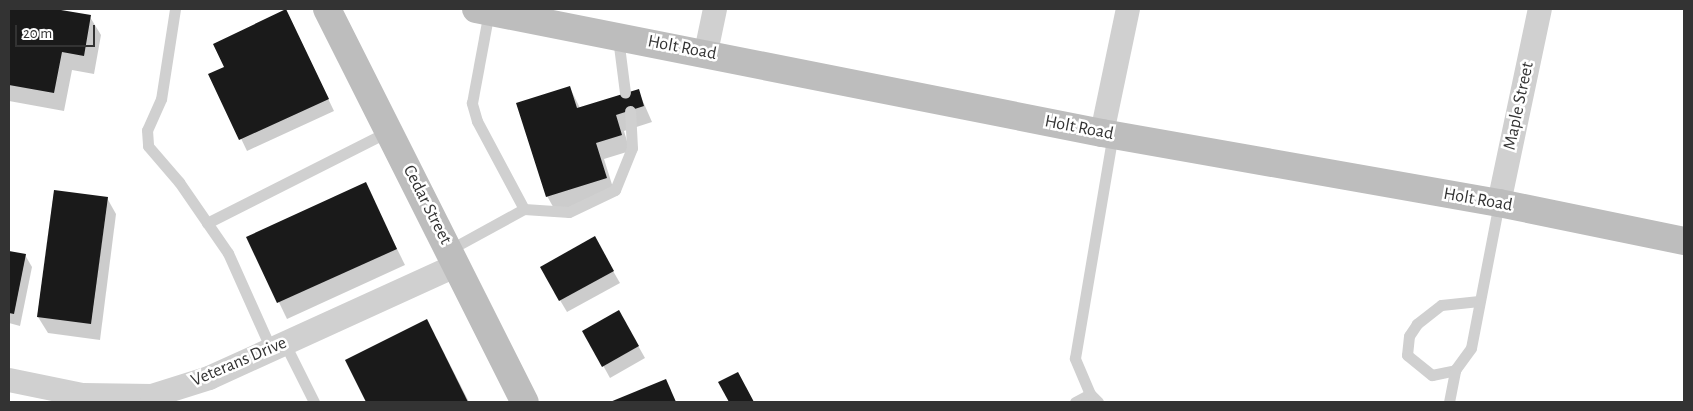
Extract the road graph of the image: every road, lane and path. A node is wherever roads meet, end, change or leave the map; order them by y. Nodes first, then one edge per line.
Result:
1 (175, 9) edge
2 (327, 9) edge
3 (715, 9) edge
4 (1128, 9) edge
5 (1540, 9) edge
6 (491, 10) edge
7 (618, 36) junction
8 (706, 52) junction
9 (625, 93) dead end
10 (630, 111) dead end
11 (389, 131) junction
12 (1108, 133) junction
13 (1499, 203) junction
14 (524, 209) junction
15 (207, 223) junction
16 (1684, 241) edge
17 (453, 258) junction
18 (1479, 301) junction
19 (278, 346) junction
20 (1455, 370) junction
21 (9, 380) edge
22 (1094, 398) edge
23 (149, 399) edge
24 (314, 402) edge
25 (525, 402) edge
26 (1075, 402) edge
27 (1449, 402) edge

1 - 15 lane
2 - 11 main road, Cedar Street
3 - 8 street
4 - 12 street
5 - 13 street, Maple Street
6 - 7 main road, Holt Road
6 - 14 lane
7 - 8 main road, Holt Road
7 - 9 lane
8 - 12 main road, Holt Road
10 - 14 lane
11 - 15 lane
11 - 17 main road, Cedar Street
12 - 13 main road, Holt Road
12 - 22 lane
13 - 16 main road, Holt Road
13 - 18 lane
14 - 17 lane
15 - 19 lane
17 - 19 street, Veterans Drive
17 - 25 main road, Cedar Street
18 - 20 lane
18 - 20 lane
19 - 23 street, Veterans Drive
19 - 24 lane
20 - 27 lane
21 - 23 street, Veterans Drive
22 - 26 lane

